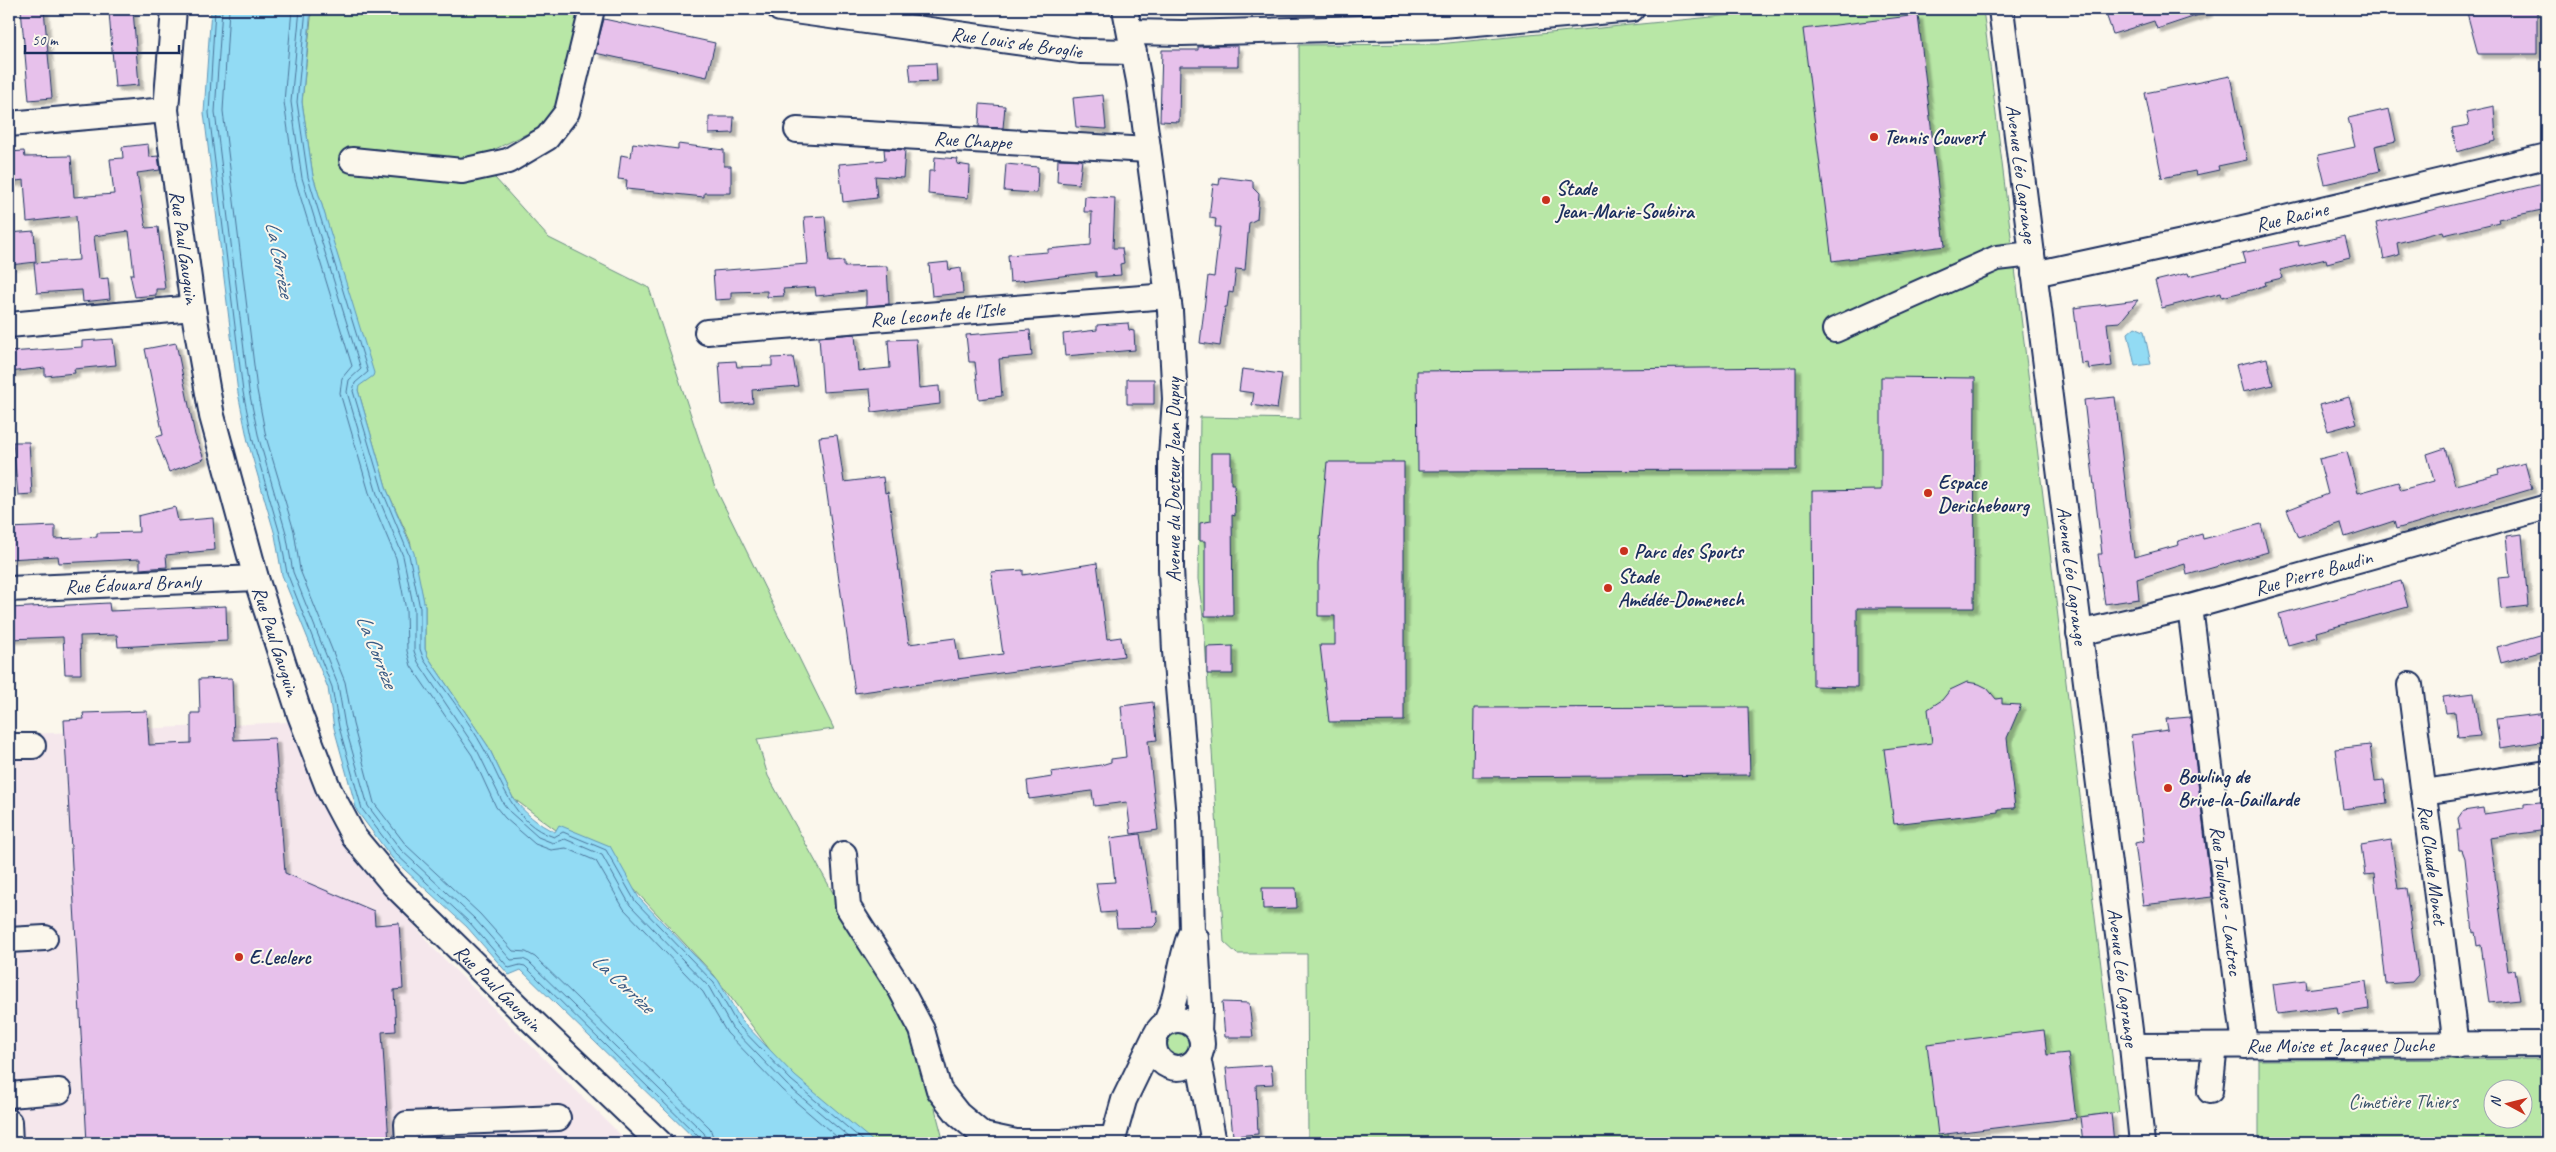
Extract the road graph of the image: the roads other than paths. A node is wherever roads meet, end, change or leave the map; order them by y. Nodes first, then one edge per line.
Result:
1 (174, 9) edge
2 (592, 9) edge
3 (780, 9) edge
4 (1125, 9) edge
5 (1632, 9) edge
6 (2001, 9) edge
7 (1132, 42) junction
8 (166, 110) junction
9 (9, 124) edge
10 (797, 130) dead end
11 (1148, 150) junction
12 (2547, 156) edge
13 (352, 160) dead end
14 (2033, 264) junction
15 (1168, 296) junction
16 (193, 308) junction
17 (9, 325) edge
18 (1835, 330) dead end
19 (707, 332) dead end
20 (2547, 507) edge
21 (256, 578) junction
22 (9, 589) edge
23 (2190, 608) junction
24 (2079, 633) junction
25 (2410, 685) dead end
26 (9, 746) edge
27 (33, 746) dead end
28 (2547, 773) edge
29 (2424, 792) junction
30 (844, 854) dead end
31 (1192, 930) junction
32 (45, 938) dead end
33 (9, 940) edge
34 (1160, 1030) junction
35 (1198, 1032) junction
36 (2547, 1044) edge
37 (2132, 1046) junction
38 (2215, 1046) junction
39 (2245, 1046) junction
40 (2456, 1046) junction
41 (1198, 1057) junction
42 (1172, 1068) junction
43 (59, 1091) dead end
44 (2210, 1091) dead end
45 (9, 1095) edge
46 (558, 1118) dead end
47 (9, 1122) edge
48 (1116, 1142) edge
49 (10, 1143) edge
50 (408, 1143) edge
51 (660, 1143) edge
52 (1214, 1143) edge
53 (2142, 1143) edge

1 - 8 street, Rue Paul Gauguin
2 - 13 street
3 - 7 street, Rue Louis de Broglie
4 - 7 street, Avenue du Docteur Jean Dupuy
5 - 7 street, Rue Louis de Broglie
6 - 14 street, Avenue Léo Lagrange
7 - 11 street, Avenue du Docteur Jean Dupuy
8 - 9 street
8 - 16 street, Rue Paul Gauguin
10 - 11 street, Rue Chappe
11 - 15 street, Avenue du Docteur Jean Dupuy
12 - 14 street, Rue Racine
14 - 18 street, Rue Racine
14 - 24 street, Avenue Léo Lagrange
15 - 19 street, Rue Leconte de l'Isle
15 - 31 street, Avenue du Docteur Jean Dupuy
16 - 17 street
16 - 21 street, Rue Paul Gauguin
20 - 23 street, Rue Pierre Baudin
21 - 22 street, Rue Édouard Branly
21 - 51 street, Rue Paul Gauguin
23 - 24 street, Rue Pierre Baudin
23 - 39 street, Rue Toulouse - Lautrec
24 - 37 street, Avenue Léo Lagrange
25 - 29 street, Rue Claude Monet
26 - 27 street
28 - 29 street
29 - 40 street, Rue Claude Monet
30 - 48 street
31 - 34 street, Avenue du Docteur Jean Dupuy
31 - 35 street, Avenue du Docteur Jean Dupuy
32 - 33 street
34 - 35 street
34 - 42 street
34 - 48 street, Avenue du Docteur Jean Dupuy
35 - 41 street
36 - 40 street, Rue Moise et Jacques Duche
37 - 38 street, Rue Moise et Jacques Duche
37 - 53 street, Avenue Léo Lagrange
38 - 39 street, Rue Moise et Jacques Duche
38 - 44 street
39 - 40 street, Rue Moise et Jacques Duche
41 - 42 street
41 - 52 street
42 - 48 street
43 - 45 street
46 - 50 street
47 - 49 street

